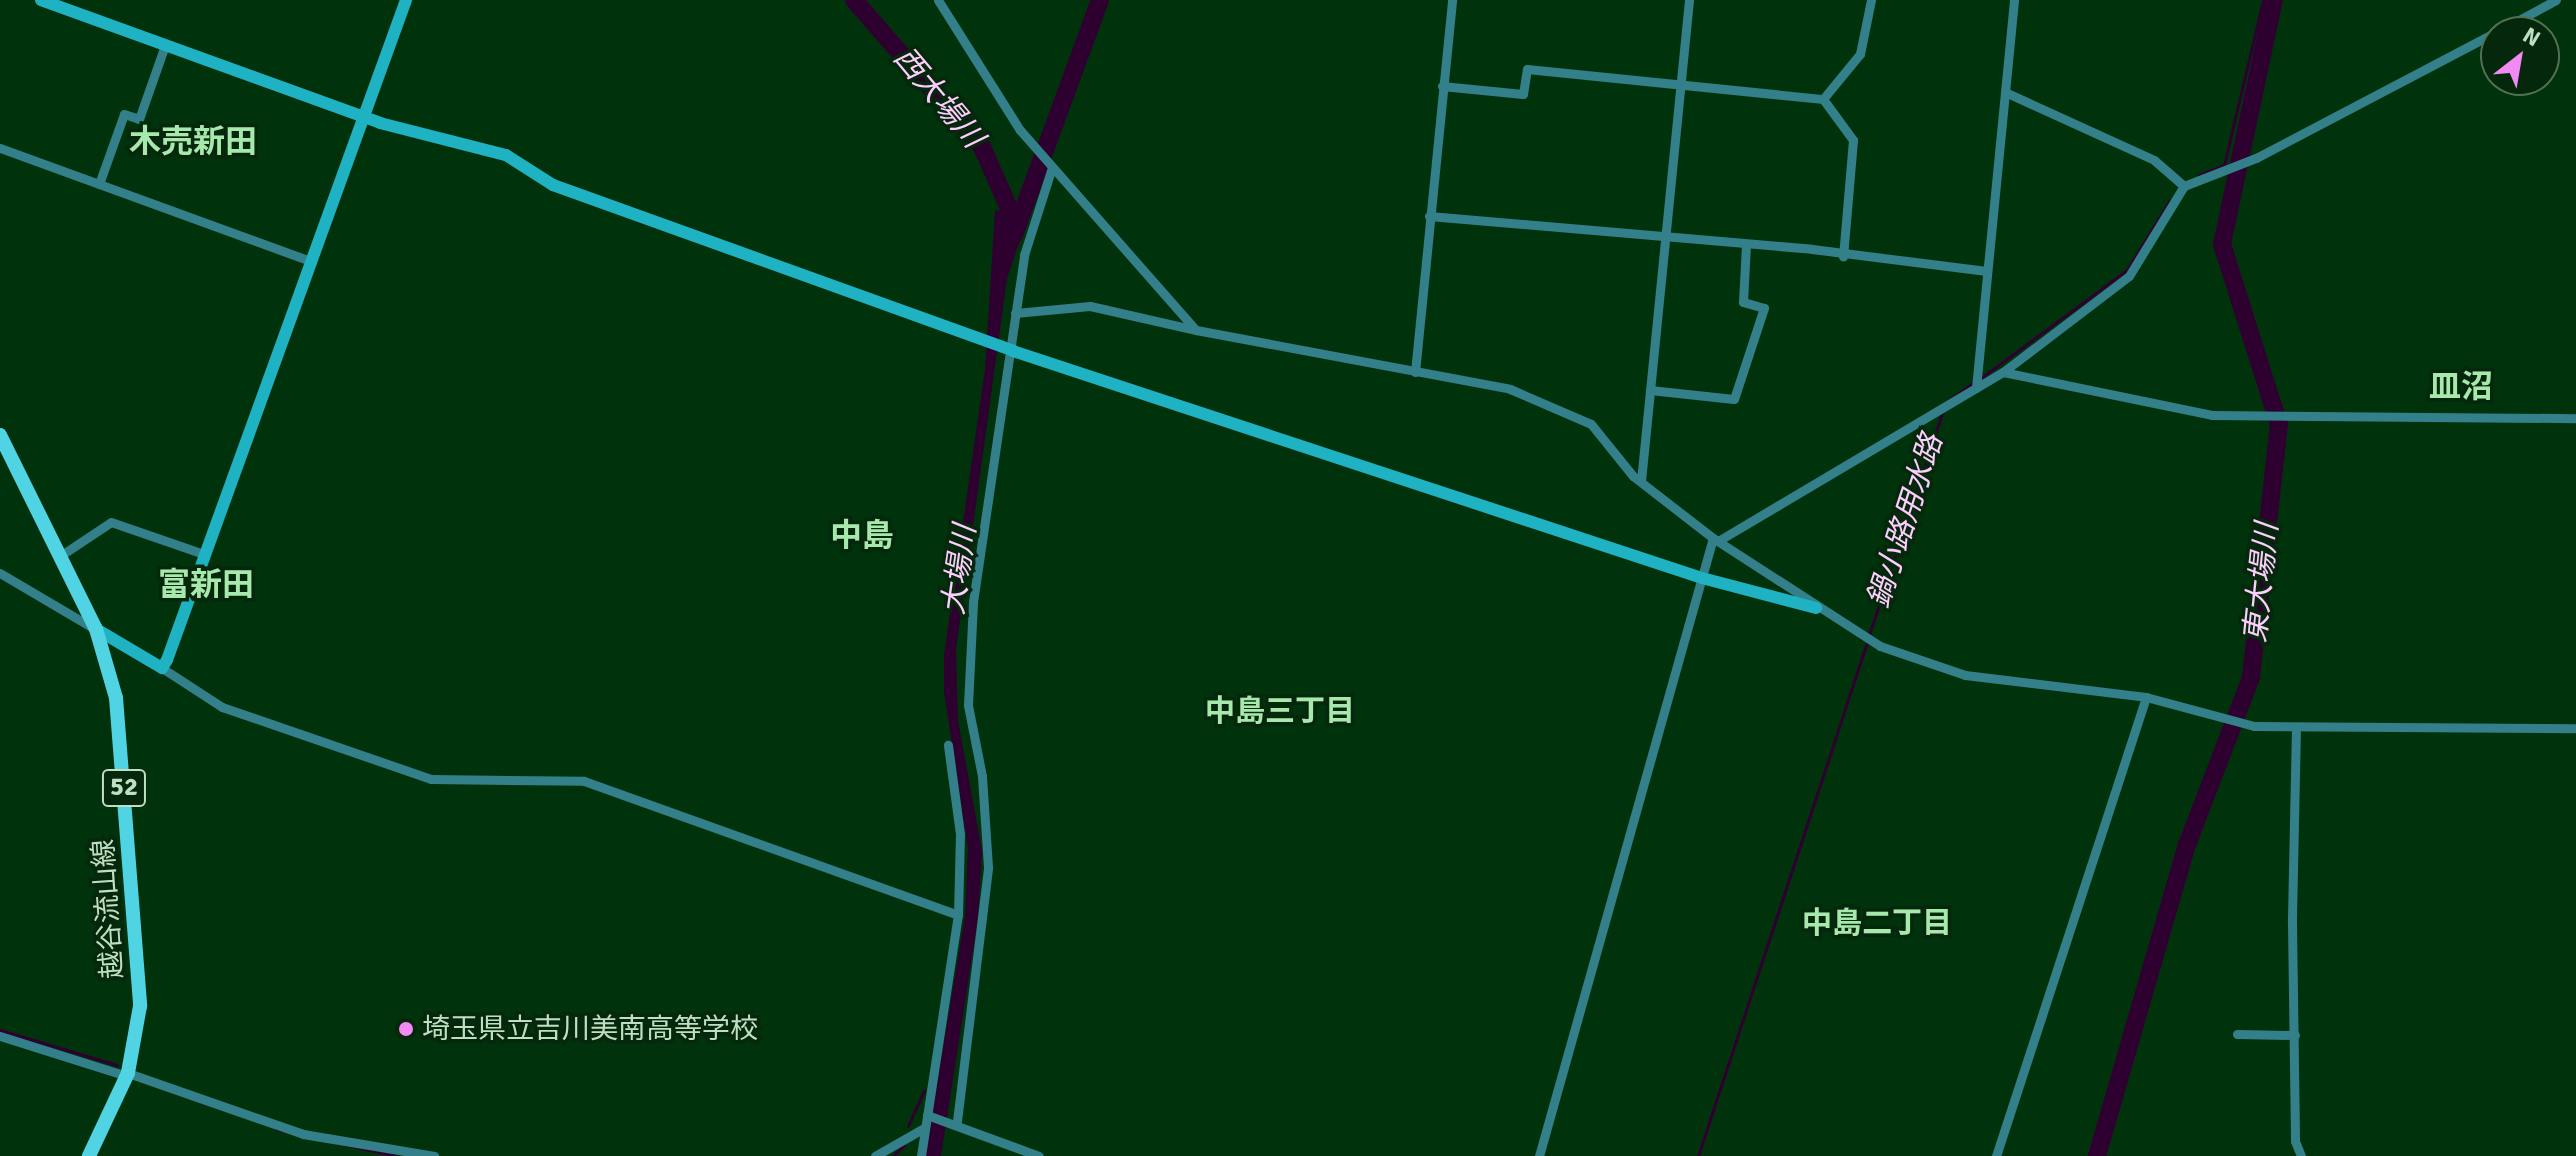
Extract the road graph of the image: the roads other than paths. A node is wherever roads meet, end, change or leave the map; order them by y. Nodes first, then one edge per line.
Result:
1 (41, 0) edge
2 (406, 0) edge
3 (938, 0) edge
4 (1452, 0) edge
5 (1689, 0) edge
6 (1871, 0) edge
7 (2014, 0) edge
8 (2556, 0) edge
9 (2526, 16) edge
10 (2480, 40) edge
11 (165, 45) junction
12 (1680, 83) junction
13 (1442, 86) junction
14 (2005, 92) junction
15 (1823, 99) junction
16 (364, 117) junction
17 (0, 148) edge
18 (1052, 167) junction
19 (99, 184) junction
20 (2184, 186) junction
21 (1429, 216) junction
22 (1664, 239) junction
23 (1746, 244) junction
24 (1843, 257) junction
25 (311, 261) junction
26 (1987, 271) junction
27 (1015, 313) junction
28 (1196, 330) junction
29 (1010, 350) junction
30 (1415, 372) junction
31 (2003, 372) junction
32 (1976, 388) junction
33 (1650, 390) junction
34 (2576, 418) edge
35 (0, 435) edge
36 (1641, 481) junction
37 (1716, 539) junction
38 (204, 554) junction
39 (60, 556) junction
40 (0, 573) edge
41 (1702, 578) junction
42 (1816, 608) junction
43 (96, 629) junction
44 (162, 668) junction
45 (2146, 697) junction
46 (2296, 727) junction
47 (2576, 728) edge
48 (948, 745) dead end
49 (958, 915) junction
50 (2237, 1034) dead end
51 (2295, 1035) junction
52 (0, 1036) edge
53 (127, 1074) junction
54 (929, 1115) junction
55 (955, 1120) junction
56 (924, 1128) junction
57 (89, 1156) edge
58 (434, 1156) edge
59 (875, 1156) edge
60 (921, 1156) edge
61 (1039, 1156) edge
62 (1539, 1156) edge
63 (1996, 1156) edge
64 (2301, 1156) edge

1 - 11 street
2 - 16 street
3 - 18 street
4 - 13 street
5 - 12 street
6 - 15 street
7 - 14 street
8 - 9 street
10 - 20 street
11 - 16 street
11 - 19 street
12 - 13 street
12 - 15 street
12 - 22 street
13 - 21 street
14 - 20 street
14 - 26 street
15 - 24 street
16 - 25 street
16 - 29 street
17 - 19 street
18 - 27 street
18 - 28 street
19 - 25 street
20 - 31 street
21 - 22 street
21 - 30 street
22 - 23 street
22 - 33 street
23 - 24 street
23 - 33 street
24 - 26 street
25 - 38 street
26 - 32 street
27 - 28 street
27 - 29 street
28 - 30 street
29 - 41 street
29 - 55 street
30 - 36 street
31 - 32 street
31 - 34 street
32 - 37 street
33 - 36 street
35 - 39 main road, 越谷流山線 / 52
36 - 37 street
37 - 41 street
37 - 42 street
38 - 39 street
38 - 44 street
39 - 43 main road, 越谷流山線 / 52
40 - 43 street
41 - 42 street
41 - 62 street
42 - 45 street
43 - 44 street
43 - 53 main road, 越谷流山線 / 52
44 - 49 street
45 - 46 street
45 - 63 street
46 - 47 street
46 - 51 street
48 - 49 street
49 - 54 street
50 - 51 street
51 - 64 street
52 - 53 street
53 - 57 main road, 越谷流山線 / 52
53 - 58 street
54 - 55 street
54 - 56 street
55 - 61 street
56 - 59 street
56 - 60 street

